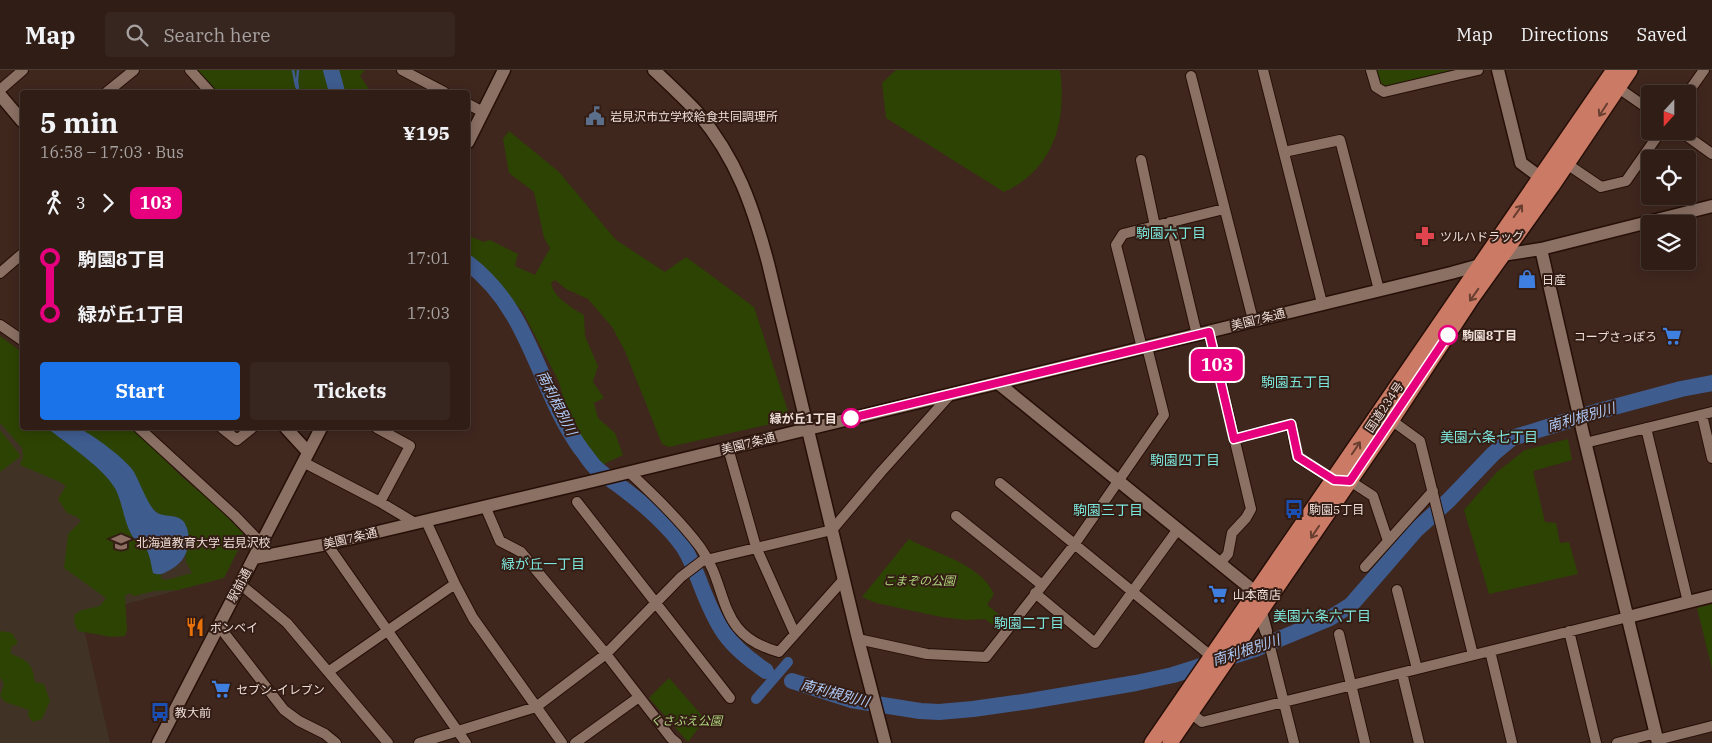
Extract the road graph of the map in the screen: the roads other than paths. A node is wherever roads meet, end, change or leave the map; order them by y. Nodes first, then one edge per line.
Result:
1 (23, 70) edge
2 (134, 70) edge
3 (190, 70) edge
4 (402, 70) edge
5 (504, 70) edge
6 (654, 70) edge
7 (1263, 70) edge
8 (1371, 70) edge
9 (1478, 70) edge
10 (1498, 70) edge
11 (1630, 70) edge
12 (1704, 70) edge
13 (1191, 76) dead end
14 (1613, 79) edge
15 (1693, 85) edge
16 (0, 90) edge
17 (109, 90) edge
18 (208, 90) edge
19 (440, 90) edge
20 (0, 95) edge
21 (1641, 102) edge
22 (470, 105) edge
23 (483, 112) junction
24 (20, 119) edge
25 (470, 138) edge
26 (1655, 140) edge
27 (1693, 140) edge
28 (1284, 152) junction
29 (1712, 154) edge
30 (1141, 160) dead end
31 (1567, 164) junction
32 (1547, 182) junction
33 (1712, 206) edge
34 (1224, 209) junction
35 (1170, 222) junction
36 (1155, 226) junction
37 (1541, 249) junction
38 (1502, 255) junction
39 (20, 256) edge
40 (1480, 265) junction
41 (0, 273) edge
42 (1379, 290) junction
43 (1322, 303) junction
44 (1253, 320) junction
45 (0, 325) edge
46 (1203, 333) junction
47 (20, 339) edge
48 (1144, 347) junction
49 (998, 383) junction
50 (950, 395) junction
51 (1707, 414) edge
52 (1386, 416) junction
53 (808, 428) junction
54 (1646, 428) junction
55 (141, 430) edge
56 (224, 430) edge
57 (250, 430) edge
58 (287, 430) edge
59 (320, 430) edge
60 (381, 430) edge
61 (1584, 438) junction
62 (1234, 439) junction
63 (728, 448) junction
64 (306, 457) junction
65 (1712, 458) edge
66 (625, 473) junction
67 (1118, 480) junction
68 (1334, 480) junction
69 (1350, 481) junction
70 (1000, 484) dead end
71 (1434, 494) junction
72 (380, 502) junction
73 (577, 502) dead end
74 (485, 506) junction
75 (956, 516) dead end
76 (420, 522) junction
77 (1178, 529) junction
78 (832, 530) junction
79 (1388, 540) junction
80 (262, 544) junction
81 (327, 544) junction
82 (1074, 545) junction
83 (756, 547) junction
84 (254, 558) junction
85 (705, 560) junction
86 (1220, 563) junction
87 (1365, 567) dead end
88 (844, 579) junction
89 (240, 584) junction
90 (455, 584) junction
91 (1042, 585) junction
92 (1398, 590) dead end
93 (1132, 591) junction
94 (1035, 593) junction
95 (1255, 595) junction
96 (1712, 596) edge
97 (1688, 602) junction
98 (655, 603) junction
99 (1261, 610) junction
100 (1628, 617) junction
101 (218, 625) junction
102 (388, 630) junction
103 (1266, 631) joint
104 (1569, 631) junction
105 (795, 634) junction
106 (1339, 634) dead end
107 (858, 639) junction
108 (1490, 651) junction
109 (1216, 652) junction
110 (606, 654) junction
111 (1473, 655) junction
112 (1416, 669) junction
113 (328, 672) junction
114 (1402, 673) junction
115 (1351, 685) junction
116 (639, 697) junction
117 (730, 698) dead end
118 (1283, 702) junction
119 (536, 707) junction
120 (1185, 709) junction
121 (1712, 726) edge
122 (458, 731) junction
123 (1657, 739) edge
124 (158, 743) edge
125 (336, 743) edge
126 (388, 743) edge
127 (419, 743) edge
128 (466, 743) edge
129 (562, 743) edge
130 (575, 743) edge
131 (677, 743) edge
132 (885, 743) edge
133 (1152, 743) edge
134 (1170, 743) edge
135 (1294, 743) edge
136 (1365, 743) edge
137 (1419, 743) edge
138 (1512, 743) edge
139 (1596, 743) edge
140 (1617, 743) edge

1 - 16 street
2 - 17 street
3 - 18 street
4 - 19 street
5 - 23 street
6 - 53 street
7 - 28 street
8 - 9 street
10 - 32 street
11 - 14 highway, 国道234号
12 - 15 street
13 - 34 street
14 - 21 street
14 -> 31 highway, 国道234号
14 - 32 highway, 国道234号
20 - 24 street
22 - 23 street
23 - 25 street
26 - 31 street
27 - 29 street
28 - 42 street
28 - 43 street
30 - 36 street
31 - 32 highway, 国道234号
32 - 38 highway, 国道234号
40 -> 32 highway, 国道234号
33 - 37 street, 美園7条通
34 - 35 street
34 - 44 street
35 - 36 street
35 - 46 street
36 - 48 street
37 - 38 street, 美園7条通
37 - 61 street
38 - 40 street, 美園7条通
38 -> 52 highway, 国道234号
39 - 41 street
40 - 42 street, 美園7条通
40 - 52 highway, 国道234号
42 - 43 street, 美園7条通
43 - 44 street, 美園7条通
44 - 46 street, 美園7条通
45 - 47 street
46 - 48 street, 美園7条通
46 - 62 street
48 - 49 street, 美園7条通
48 - 67 street
49 - 50 street, 美園7条通
49 - 67 street
50 - 53 street, 美園7条通
50 - 78 street
51 - 54 street
51 - 65 street
68 -> 52 highway, 国道234号
52 - 69 highway, 国道234号
52 - 71 street
53 - 63 street, 美園7条通
53 - 78 street
54 - 61 street
54 - 97 street
55 - 80 street
56 - 57 street
58 - 64 street
59 - 64 street, 駅前通
60 - 72 street
61 - 100 street
62 - 68 street
62 - 86 street
63 - 66 street, 美園7条通
63 - 83 street
64 - 72 street
64 - 80 street, 駅前通
66 - 74 street, 美園7条通
66 - 85 street
67 - 77 street
67 - 82 street
68 - 69 street
68 - 95 highway, 国道234号
69 - 79 street
69 -> 99 highway, 国道234号
70 - 82 street
71 - 79 street
71 - 111 street
72 - 76 street
73 - 98 street
74 - 76 street, 美園7条通
74 - 110 street
75 - 91 street
76 - 81 street, 美園7条通
76 - 90 street
77 - 86 street
77 - 93 street
78 - 83 street
78 - 88 street
79 - 87 street
80 - 84 street, 駅前通
81 - 84 street, 美園7条通
81 - 102 street
82 - 91 street
82 - 93 street
83 - 85 street
83 - 105 street
84 - 89 street, 駅前通
85 - 98 street
85 - 105 street
86 - 95 street
88 - 105 street
88 - 107 street
89 - 101 street, 駅前通
89 - 113 street
90 - 102 street
90 - 119 street
91 - 94 street
92 - 112 street
93 - 94 street
93 - 109 street
94 - 107 street
95 - 99 street
95 - 109 highway, 国道234号
96 - 97 street
97 - 100 street
98 - 110 street
98 - 117 street
99 - 103 street
99 - 120 highway, 国道234号
100 - 104 street
100 - 123 street
101 - 124 street, 駅前通
101 - 125 street
102 - 113 street
102 - 122 street
103 - 118 street
104 - 108 street
104 - 139 street
106 - 115 street
107 - 132 street
108 - 111 street
108 - 138 street
109 - 120 highway, 国道234号
110 - 116 street
110 - 119 street
111 - 112 street
112 - 114 street
113 - 126 street
114 - 115 street
114 - 137 street
115 - 118 street
115 - 136 street
116 - 130 street
116 - 131 street
118 - 120 street
118 - 135 street
119 - 122 street
119 - 129 street
120 - 133 highway, 国道234号
120 - 134 highway, 国道234号
121 - 123 street
122 - 127 street
122 - 128 street
123 - 140 street

